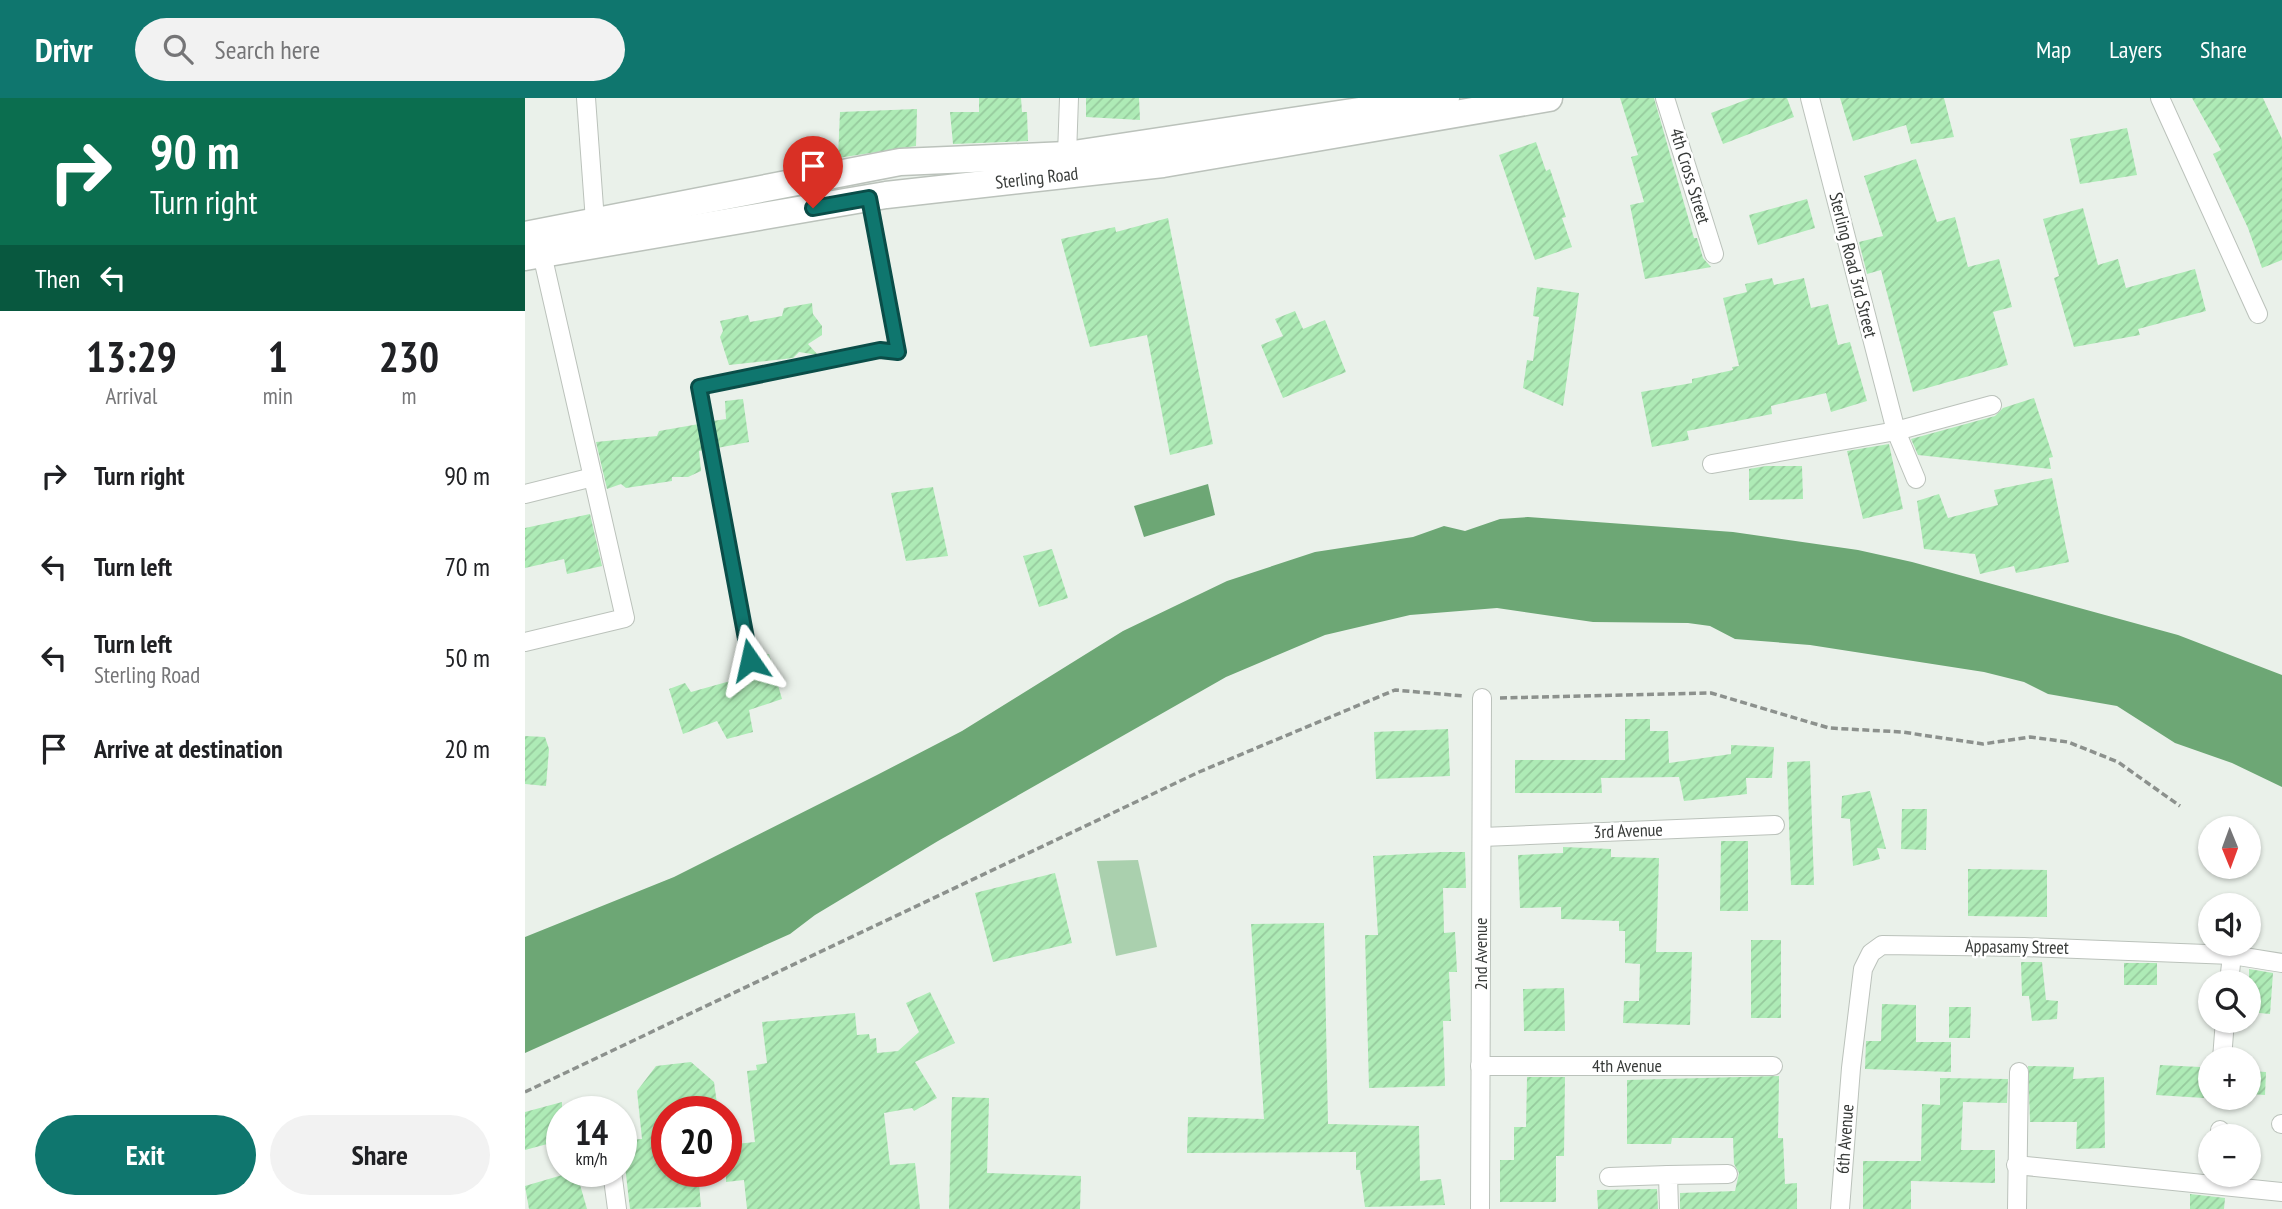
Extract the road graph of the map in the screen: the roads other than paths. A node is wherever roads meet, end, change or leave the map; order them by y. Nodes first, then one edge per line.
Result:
1 (586, 98) edge
2 (1069, 98) edge
3 (1446, 98) edge
4 (1549, 98) edge
5 (1665, 98) edge
6 (1810, 98) edge
7 (2160, 98) edge
8 (1067, 155) junction
9 (869, 198) junction
10 (596, 221) junction
11 (531, 249) edge
12 (1714, 254) dead end
13 (2258, 314) dead end
14 (1992, 405) dead end
15 (1896, 431) junction
16 (1712, 464) dead end
17 (593, 477) junction
18 (1916, 479) dead end
19 (525, 494) edge
20 (525, 642) edge
21 (750, 660) dead end
22 (1482, 698) road end
23 (1775, 825) dead end
24 (1482, 837) junction
25 (2198, 954) edge
26 (2238, 956) edge
27 (2282, 964) edge
28 (1481, 1066) junction
29 (1773, 1066) dead end
30 (1851, 1069) joint
31 (2019, 1072) dead end
32 (2016, 1165) junction
33 (1728, 1174) dead end
34 (1668, 1175) junction
35 (1609, 1177) dead end
36 (2198, 1179) edge
37 (615, 1187) edge
38 (2254, 1187) edge
39 (2282, 1192) edge
40 (617, 1209) edge
41 (1480, 1209) edge
42 (1669, 1209) edge
43 (1840, 1209) edge
44 (2017, 1209) edge

1 - 10 street
2 - 8 street
3 - 8 main road, Sterling Road
4 - 9 main road, Sterling Road
5 - 12 street, 4th Cross Street
6 - 15 street, Sterling Road 3rd Street
7 - 13 street
8 - 10 main road, Sterling Road
9 - 11 main road, Sterling Road
9 - 21 lane
10 - 11 main road, Sterling Road
11 - 17 street
14 - 15 street
15 - 16 street
15 - 18 street, Sterling Road 3rd Street
17 - 19 street
17 - 20 street
22 - 24 street, 2nd Avenue
23 - 24 street, 3rd Avenue
24 - 28 street, 2nd Avenue
25 - 30 street, Appasamy Street
26 - 27 street, Appasamy Street
28 - 29 street, 4th Avenue
28 - 41 street, 2nd Avenue
30 - 43 street, 6th Avenue
31 - 32 street
32 - 36 street
32 - 44 street
33 - 34 street
34 - 35 street
34 - 42 street
37 - 40 street
38 - 39 street

